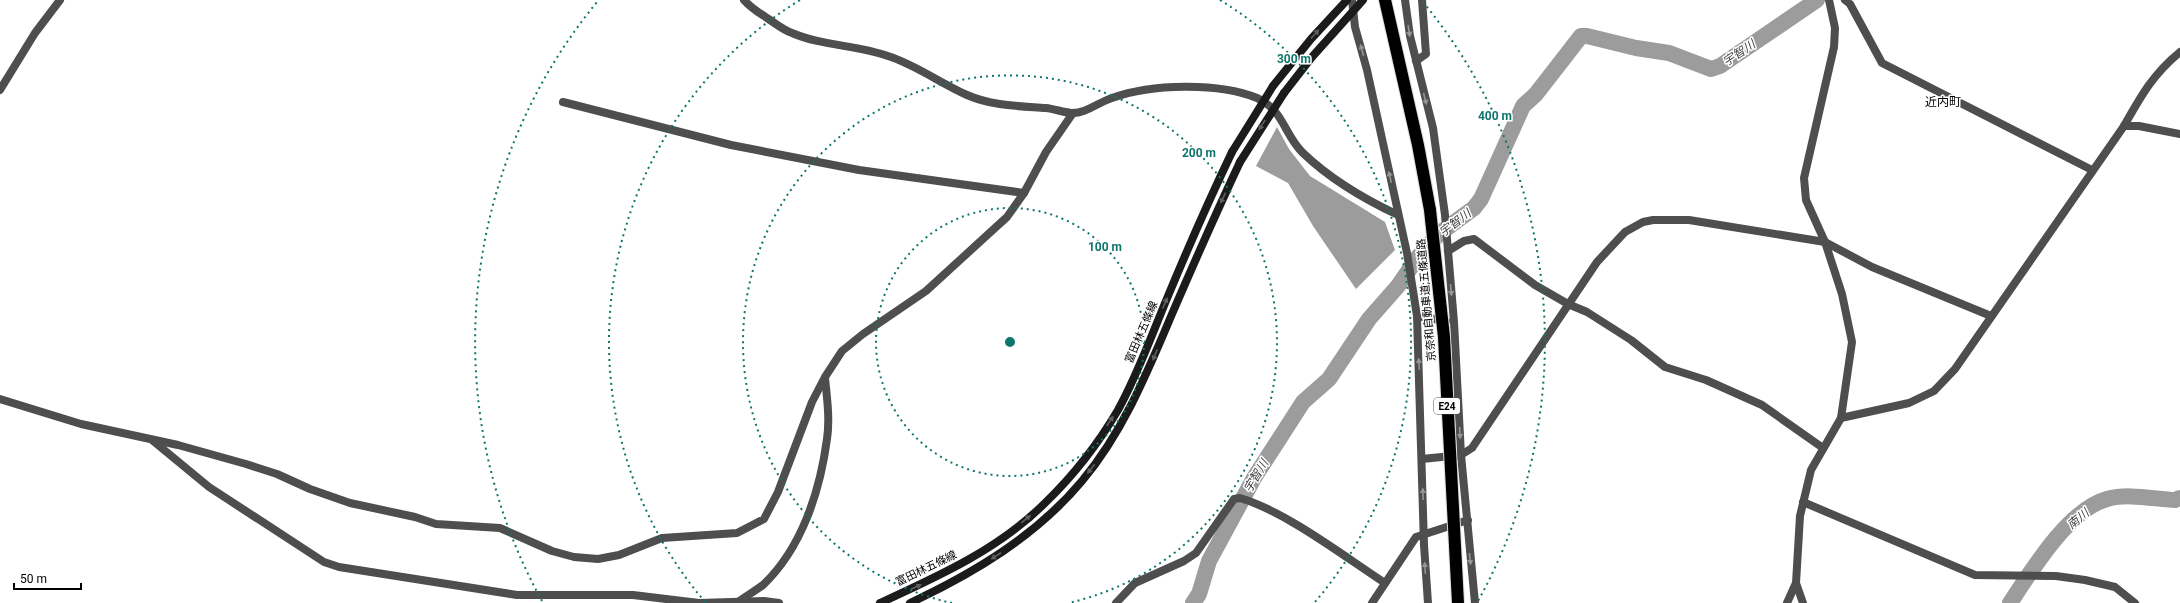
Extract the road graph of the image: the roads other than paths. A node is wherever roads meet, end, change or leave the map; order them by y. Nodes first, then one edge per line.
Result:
1 (60, 0) edge
2 (744, 0) edge
3 (1347, 0) edge
4 (1352, 0) edge
5 (1363, 0) edge
6 (1385, 0) edge
7 (1405, 0) edge
8 (1422, 0) edge
9 (1829, 0) edge
10 (1845, 0) edge
11 (1354, 11) junction
12 (2180, 52) edge
13 (1416, 61) junction
14 (0, 90) edge
15 (563, 102) dead end
16 (1073, 113) junction
17 (2124, 126) junction
18 (2180, 134) edge
19 (2092, 170) junction
20 (1024, 193) junction
21 (1398, 215) junction
22 (1825, 242) junction
23 (1448, 251) junction
24 (1568, 304) junction
25 (1417, 316) junction
26 (1991, 316) junction
27 (1454, 322) junction
28 (825, 377) junction
29 (0, 399) edge
30 (1841, 418) junction
31 (151, 439) junction
32 (1823, 448) junction
33 (1461, 455) junction
34 (1422, 459) junction
35 (1803, 502) junction
36 (1468, 520) junction
37 (1425, 533) junction
38 (1385, 583) junction
39 (1796, 583) junction
40 (738, 602) edge
41 (779, 603) edge
42 (880, 603) edge
43 (910, 603) edge
44 (1116, 603) edge
45 (1372, 603) edge
46 (1428, 603) edge
47 (1458, 603) edge
48 (1475, 603) edge
49 (1787, 603) edge
50 (1803, 603) edge
51 (2135, 603) edge

1 - 14 street
2 - 16 street
42 -> 3 main road, 富田林五條線, bridge
4 - 11 street
5 - 11 main road, 富田林五條線
6 - 47 highway, 京奈和自動車道;五條道路 / E24, bridge
7 -> 13 street
8 - 13 street
9 - 22 street
10 - 19 street
21 -> 11 street
11 -> 43 main road, 富田林五條線, bridge
12 - 17 street
13 -> 23 street
15 - 20 street
16 - 20 street
16 - 21 street
17 - 18 street
17 - 19 street
19 - 26 street
20 - 28 street
21 - 25 street
22 - 24 street
22 - 26 street
22 - 30 street
23 - 24 street
23 -> 27 street
24 - 32 street
24 - 33 street
25 - 27 street
34 -> 25 street
26 - 30 street
27 -> 33 street
28 - 31 street
28 - 40 street
29 - 31 street
30 - 32 street
31 - 40 street
32 - 35 street
33 - 34 street
33 - 36 street
37 -> 34 street
35 - 39 street
35 - 51 street
36 - 37 street
36 -> 48 street
37 - 38 street
46 -> 37 street
38 - 44 street
38 - 45 street
39 - 49 street
39 - 50 street
40 - 41 street

